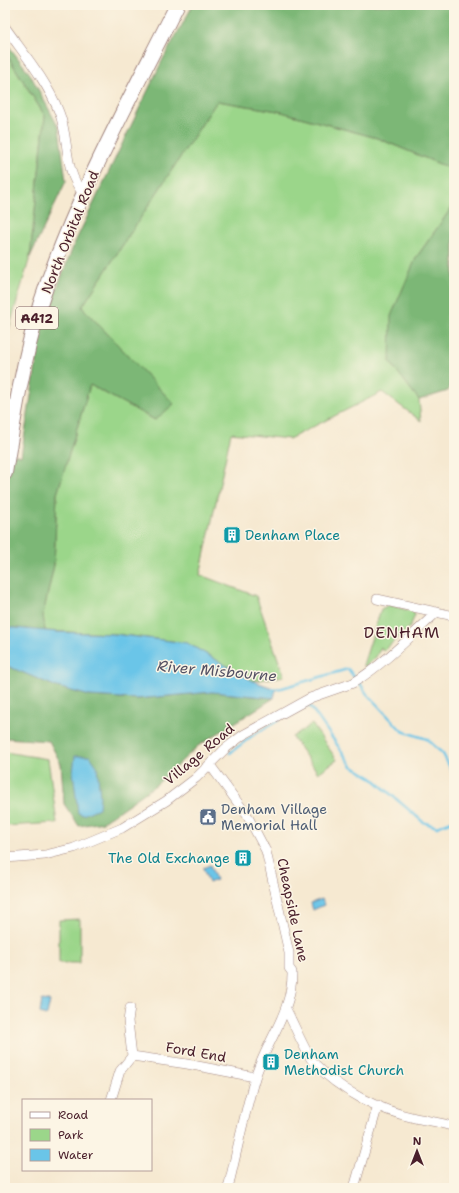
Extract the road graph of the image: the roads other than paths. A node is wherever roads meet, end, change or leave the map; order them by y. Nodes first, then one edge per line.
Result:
1 (178, 5) edge
2 (5, 27) edge
3 (83, 193) junction
4 (7, 447) edge
5 (5, 473) edge
6 (377, 599) dead end
7 (437, 612) junction
8 (454, 616) edge
9 (210, 765) junction
10 (5, 858) edge
11 (130, 1008) dead end
12 (286, 1009) junction
13 (132, 1056) junction
14 (255, 1077) junction
15 (111, 1099) edge
16 (378, 1105) junction
17 (454, 1127) edge
18 (228, 1188) edge
19 (354, 1188) edge

1 - 3 main road, North Orbital Road / A412
2 - 3 street
3 - 4 main road, North Orbital Road / A412
4 - 5 main road, North Orbital Road / A412
6 - 7 street
7 - 8 street
7 - 9 street, Village Road
9 - 10 street, Village Road
9 - 12 street, Cheapside Lane
11 - 13 street
12 - 14 street, Cheapside Lane
12 - 16 street
13 - 14 street, Ford End
13 - 15 street
14 - 18 street, Cheapside Lane
16 - 17 street
16 - 19 street

